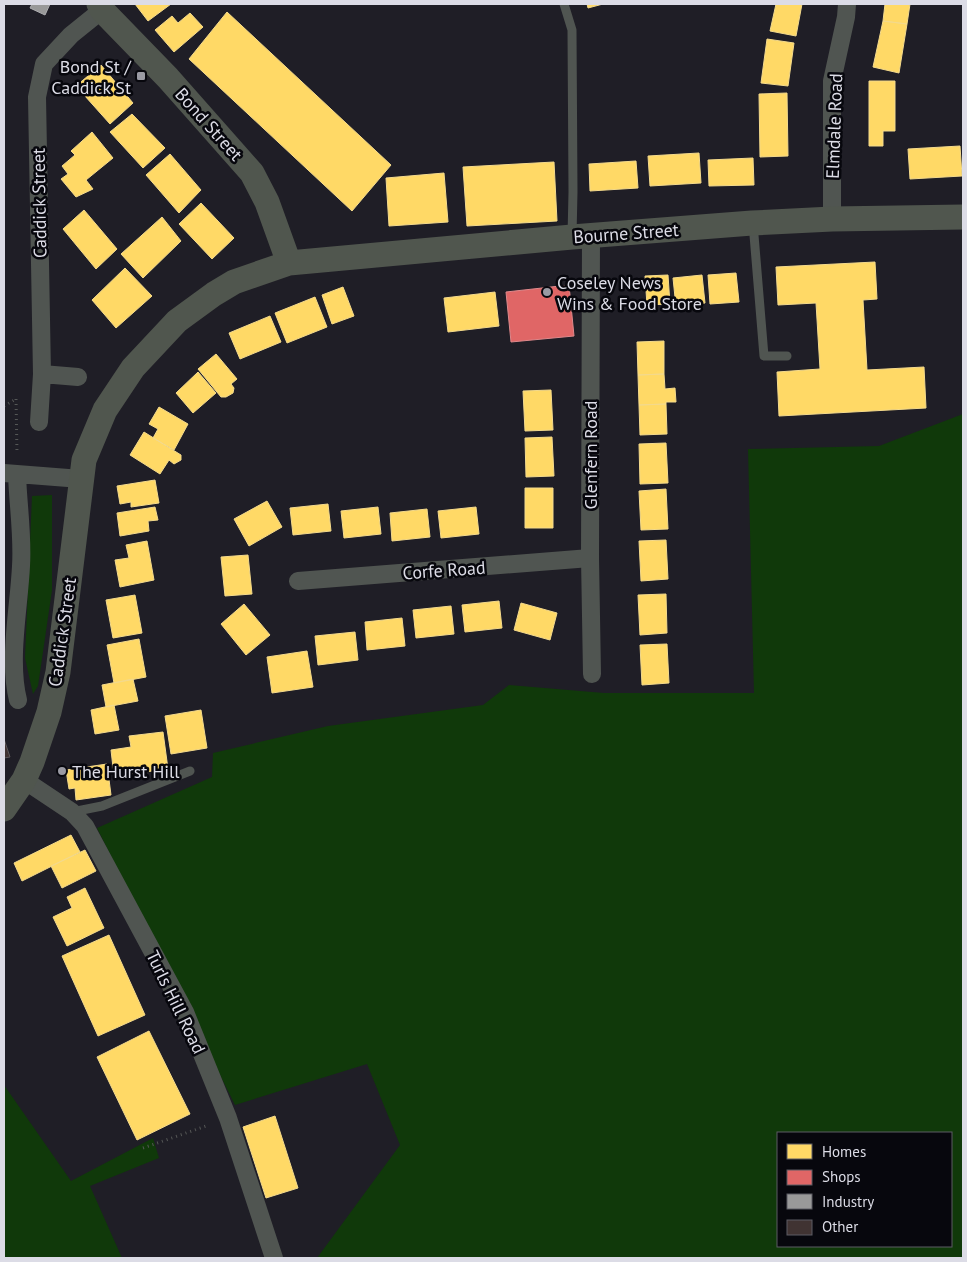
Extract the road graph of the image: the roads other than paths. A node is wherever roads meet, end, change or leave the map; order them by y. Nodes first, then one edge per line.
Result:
1 (564, 4) edge
2 (847, 4) edge
3 (101, 7) edge
4 (963, 217) edge
5 (832, 219) junction
6 (752, 223) junction
7 (581, 236) junction
8 (290, 263) junction
9 (787, 356) dead end
10 (42, 374) junction
11 (78, 377) dead end
12 (40, 422) dead end
13 (10, 474) edge
14 (81, 479) junction
15 (590, 558) junction
16 (298, 581) dead end
17 (9, 652) edge
18 (592, 674) dead end
19 (18, 700) dead end
20 (190, 770) dead end
21 (24, 780) junction
22 (4, 809) edge
23 (72, 812) junction
24 (274, 1258) edge

1 - 7 lane
2 - 5 street, Elmdale Road
3 - 8 street, Bond Street
3 - 10 street, Caddick Street
4 - 5 street, Bourne Street
5 - 6 street, Bourne Street
6 - 7 street, Bourne Street
6 - 9 lane
7 - 8 street, Bourne Street
7 - 15 street, Glenfern Road
8 - 14 street, Bourne Street
10 - 11 street
10 - 12 street, Caddick Street
13 - 14 street
13 - 17 street
14 - 21 street, Caddick Street
15 - 16 street, Corfe Road
15 - 18 street, Glenfern Road
17 - 19 street
20 - 23 lane
21 - 22 street, Caddick Street
21 - 23 street, Turls Hill Road
23 - 24 street, Turls Hill Road

